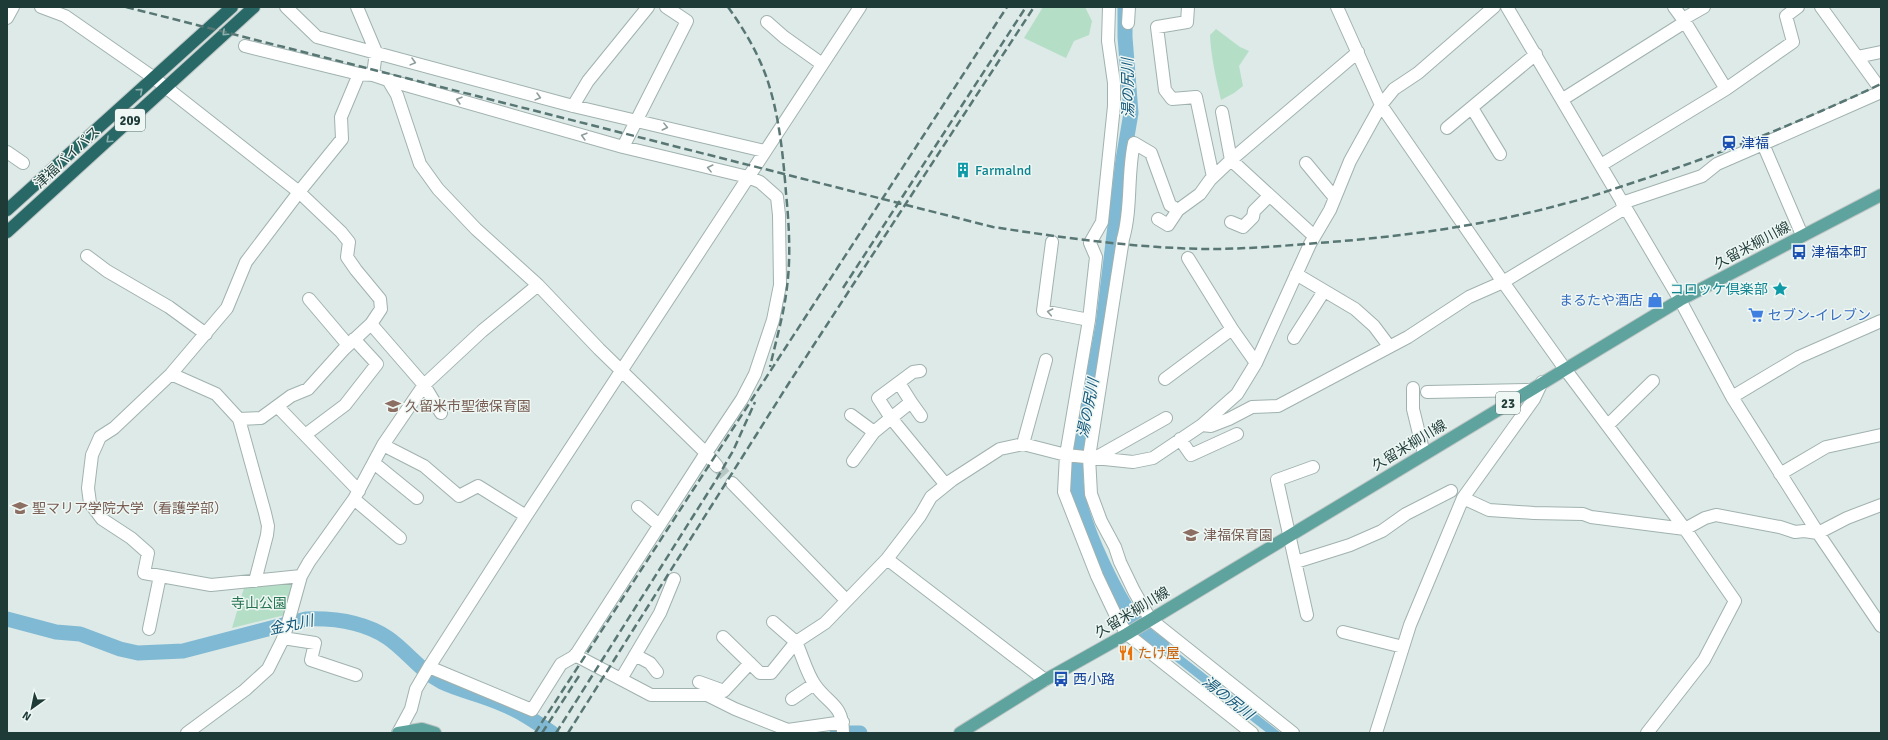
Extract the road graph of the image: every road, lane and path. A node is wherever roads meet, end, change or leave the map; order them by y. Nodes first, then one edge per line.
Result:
1 (13, 7) edge
2 (41, 7) edge
3 (232, 7) edge
4 (254, 7) edge
5 (286, 7) edge
6 (357, 7) edge
7 (648, 7) edge
8 (666, 7) edge
9 (860, 7) edge
10 (1109, 7) edge
11 (1129, 7) edge
12 (1188, 7) edge
13 (1337, 7) edge
14 (1494, 7) edge
15 (1508, 7) edge
16 (1674, 7) edge
17 (1704, 7) edge
18 (1798, 7) edge
19 (1821, 7) edge
20 (7, 18) edge
21 (1684, 21) junction
22 (767, 22) dead end
23 (1128, 24) dead end
24 (245, 46) dead end
25 (376, 52) junction
26 (1358, 52) junction
27 (1881, 52) edge
28 (1536, 54) junction
29 (1857, 57) junction
30 (822, 64) junction
31 (359, 74) junction
32 (373, 75) junction
33 (154, 78) junction
34 (388, 80) junction
35 (165, 87) junction
36 (1726, 89) junction
37 (1881, 91) edge
38 (1562, 99) junction
39 (1381, 105) junction
40 (572, 106) junction
41 (1472, 108) junction
42 (1222, 112) dead end
43 (636, 120) junction
44 (1447, 128) dead end
45 (1763, 144) junction
46 (624, 147) junction
47 (764, 151) junction
48 (7, 152) edge
49 (1500, 154) dead end
50 (1231, 160) junction
51 (23, 163) dead end
52 (1306, 163) dead end
53 (1601, 165) junction
54 (748, 177) junction
55 (1213, 177) junction
56 (299, 192) junction
57 (1881, 195) edge
58 (1270, 196) junction
59 (1335, 198) junction
60 (1623, 205) junction
61 (7, 210) edge
62 (1178, 210) junction
63 (1158, 219) dead end
64 (1231, 222) dead end
65 (7, 232) edge
66 (1802, 235) junction
67 (1314, 236) junction
68 (1052, 242) dead end
69 (87, 256) dead end
70 (1188, 258) dead end
71 (1296, 274) junction
72 (1503, 282) junction
73 (538, 285) junction
74 (1324, 291) junction
75 (309, 299) dead end
76 (1680, 300) junction
77 (1089, 320) junction
78 (1881, 321) edge
79 (371, 324) junction
80 (1232, 329) junction
81 (206, 334) junction
82 (1294, 338) dead end
83 (351, 342) junction
84 (1389, 346) junction
85 (1046, 360) dead end
86 (1256, 363) junction
87 (1565, 369) junction
88 (621, 371) junction
89 (920, 371) dead end
90 (171, 374) junction
91 (1165, 380) dead end
92 (1653, 381) dead end
93 (1542, 382) junction
94 (899, 383) junction
95 (424, 386) junction
96 (1413, 388) dead end
97 (1528, 390) junction
98 (1427, 392) dead end
99 (1732, 397) junction
100 (911, 402) junction
101 (278, 407) junction
102 (441, 413) dead end
103 (851, 415) dead end
104 (921, 416) dead end
105 (891, 418) junction
106 (1166, 418) dead end
107 (239, 419) junction
108 (1608, 425) junction
109 (1202, 426) junction
110 (874, 432) junction
111 (1237, 434) dead end
112 (305, 435) junction
113 (1881, 435) edge
114 (1180, 439) junction
115 (1023, 444) junction
116 (383, 445) junction
117 (706, 453) junction
118 (1424, 454) junction
119 (1066, 455) junction
120 (1092, 457) junction
121 (853, 461) dead end
122 (374, 463) junction
123 (717, 466) tunnel mouth
124 (1313, 467) dead end
125 (1780, 474) junction
126 (732, 483) tunnel mouth
127 (946, 485) junction
128 (1451, 491) dead end
129 (356, 495) junction
130 (417, 498) dead end
131 (1463, 498) junction
132 (1881, 505) edge
133 (638, 507) dead end
134 (526, 516) junction
135 (659, 526) junction
136 (1685, 529) junction
137 (1818, 533) junction
138 (1288, 536) junction
139 (400, 538) dead end
140 (887, 559) junction
141 (1296, 562) junction
142 (160, 576) junction
143 (301, 576) junction
144 (674, 579) dead end
145 (255, 581) junction
146 (846, 600) junction
147 (1307, 615) dead end
148 (773, 622) dead end
149 (1146, 622) junction
150 (1881, 626) edge
151 (149, 629) dead end
152 (1342, 632) dead end
153 (1128, 634) junction
154 (724, 637) dead end
155 (283, 638) junction
156 (796, 642) junction
157 (1403, 647) junction
158 (576, 655) junction
159 (635, 655) junction
160 (750, 662) junction
161 (429, 667) junction
162 (657, 672) dead end
163 (356, 675) dead end
164 (621, 679) junction
165 (1045, 680) junction
166 (699, 682) dead end
167 (814, 684) junction
168 (792, 700) dead end
169 (843, 727) edge
170 (1652, 732) edge
171 (187, 733) edge
172 (398, 733) edge
173 (436, 733) edge
174 (960, 733) edge
175 (1252, 733) edge
176 (1293, 733) edge
177 (1376, 733) edge

1 - 20 street
2 - 33 street
3 - 33 highway, 津福バイパス / 209
4 -> 35 highway, 津福バイパス / 209
5 - 25 street
6 - 25 street
7 - 40 street
8 - 43 street
9 - 30 street
10 - 77 street
11 - 23 street
12 - 55 street
13 - 26 street
14 - 39 street
15 - 28 street
16 - 21 street
17 - 21 street
18 - 36 street
19 - 29 street
21 - 36 street
21 - 38 street
22 - 30 street
24 - 31 street
25 - 32 street
25 -> 40 street
26 - 39 street
26 - 50 street
27 - 29 street
28 - 38 street
28 - 41 street
29 - 37 street
30 - 47 street
31 - 32 street
31 - 56 street
32 - 34 street
33 - 35 street
61 -> 33 highway, 津福バイパス / 209
46 -> 34 street
34 - 73 street
35 - 56 street
35 -> 65 highway, 津福バイパス / 209
36 - 53 street
37 - 45 street
38 - 53 street
39 - 59 street
39 - 72 street
40 - 43 street
41 - 44 street
41 - 49 street
42 - 50 street
43 - 46 street
43 -> 47 street
45 - 60 street
45 - 66 street
54 -> 46 street
47 - 54 street
48 - 51 street
50 - 55 street
50 - 58 street
52 - 59 street
53 - 60 street
54 - 88 street
54 - 117 street
55 - 62 street
56 - 79 street
56 - 81 street
57 - 66 main road, 久留米柳川線 / 23
58 - 64 street
58 - 67 street
59 - 67 street
60 - 72 street
60 - 76 street
62 - 63 street
62 - 120 street
66 - 76 main road, 久留米柳川線 / 23
67 - 71 street
77 -> 68 street
69 - 81 street
70 - 80 street
71 - 74 street
71 - 86 street
72 - 84 street
72 - 87 street
73 - 88 street
73 - 95 street
74 - 82 street
74 - 84 street
75 - 83 street
76 - 87 main road, 久留米柳川線 / 23
76 - 99 street
77 - 119 street
78 - 99 street
79 - 83 street
79 - 95 street
80 - 86 street
80 - 91 street
81 - 90 street
83 - 101 street
83 - 112 street
84 - 109 street
85 - 115 street
86 - 109 street
87 - 93 main road, 久留米柳川線 / 23
87 - 108 street
88 - 117 street
88 - 134 street
89 - 94 street
90 - 107 street
90 - 142 street
92 - 108 street
93 - 97 main road, 久留米柳川線 / 23
93 - 131 street
94 - 100 street
94 - 105 street
95 - 102 street
95 - 116 street
96 - 118 street
97 - 98 street
97 - 118 main road, 久留米柳川線 / 23
99 - 125 street
100 - 104 street
100 - 105 street
101 - 107 street
101 - 112 street
103 - 110 street
105 - 110 street
105 - 127 street
106 - 120 street
107 - 145 street
108 - 136 street
109 - 114 street
110 - 121 street
111 - 114 street
112 - 129 street
113 - 125 street
114 - 120 street
115 - 119 street
115 - 127 street
116 - 122 street
116 - 134 street
117 - 123 street
117 - 135 street
118 - 138 main road, 久留米柳川線 / 23
119 - 120 street
119 - 153 street
120 - 149 street
122 - 129 street
122 - 130 street
124 - 138 street
125 - 137 street
126 - 146 street
127 - 140 street
128 - 141 street
129 - 139 street
129 - 143 street
131 - 136 street
131 - 157 street
132 - 137 street
133 - 135 street
134 - 161 street
135 - 158 street
136 - 137 street
136 - 170 street
137 - 150 street
138 - 141 street
138 - 149 main road, 久留米柳川線 / 23
140 - 146 street
140 - 165 street
141 - 147 street
142 - 145 street
142 - 151 street
143 - 145 street
143 - 155 street
144 - 159 street
146 - 156 street
148 - 156 street
149 - 153 main road, 久留米柳川線 / 23
149 - 176 street
152 - 157 street
153 - 165 main road, 久留米柳川線 / 23
153 - 175 street
154 - 160 street
155 - 163 street
155 - 171 street
156 - 160 street
156 - 167 street
157 - 177 street
158 - 161 street
158 - 164 street
159 - 162 street
159 - 164 street
160 - 166 street
161 - 172 street
164 - 169 street
165 - 174 main road, 久留米柳川線 / 23
167 - 168 street
167 - 169 street
172 - 173 main road

